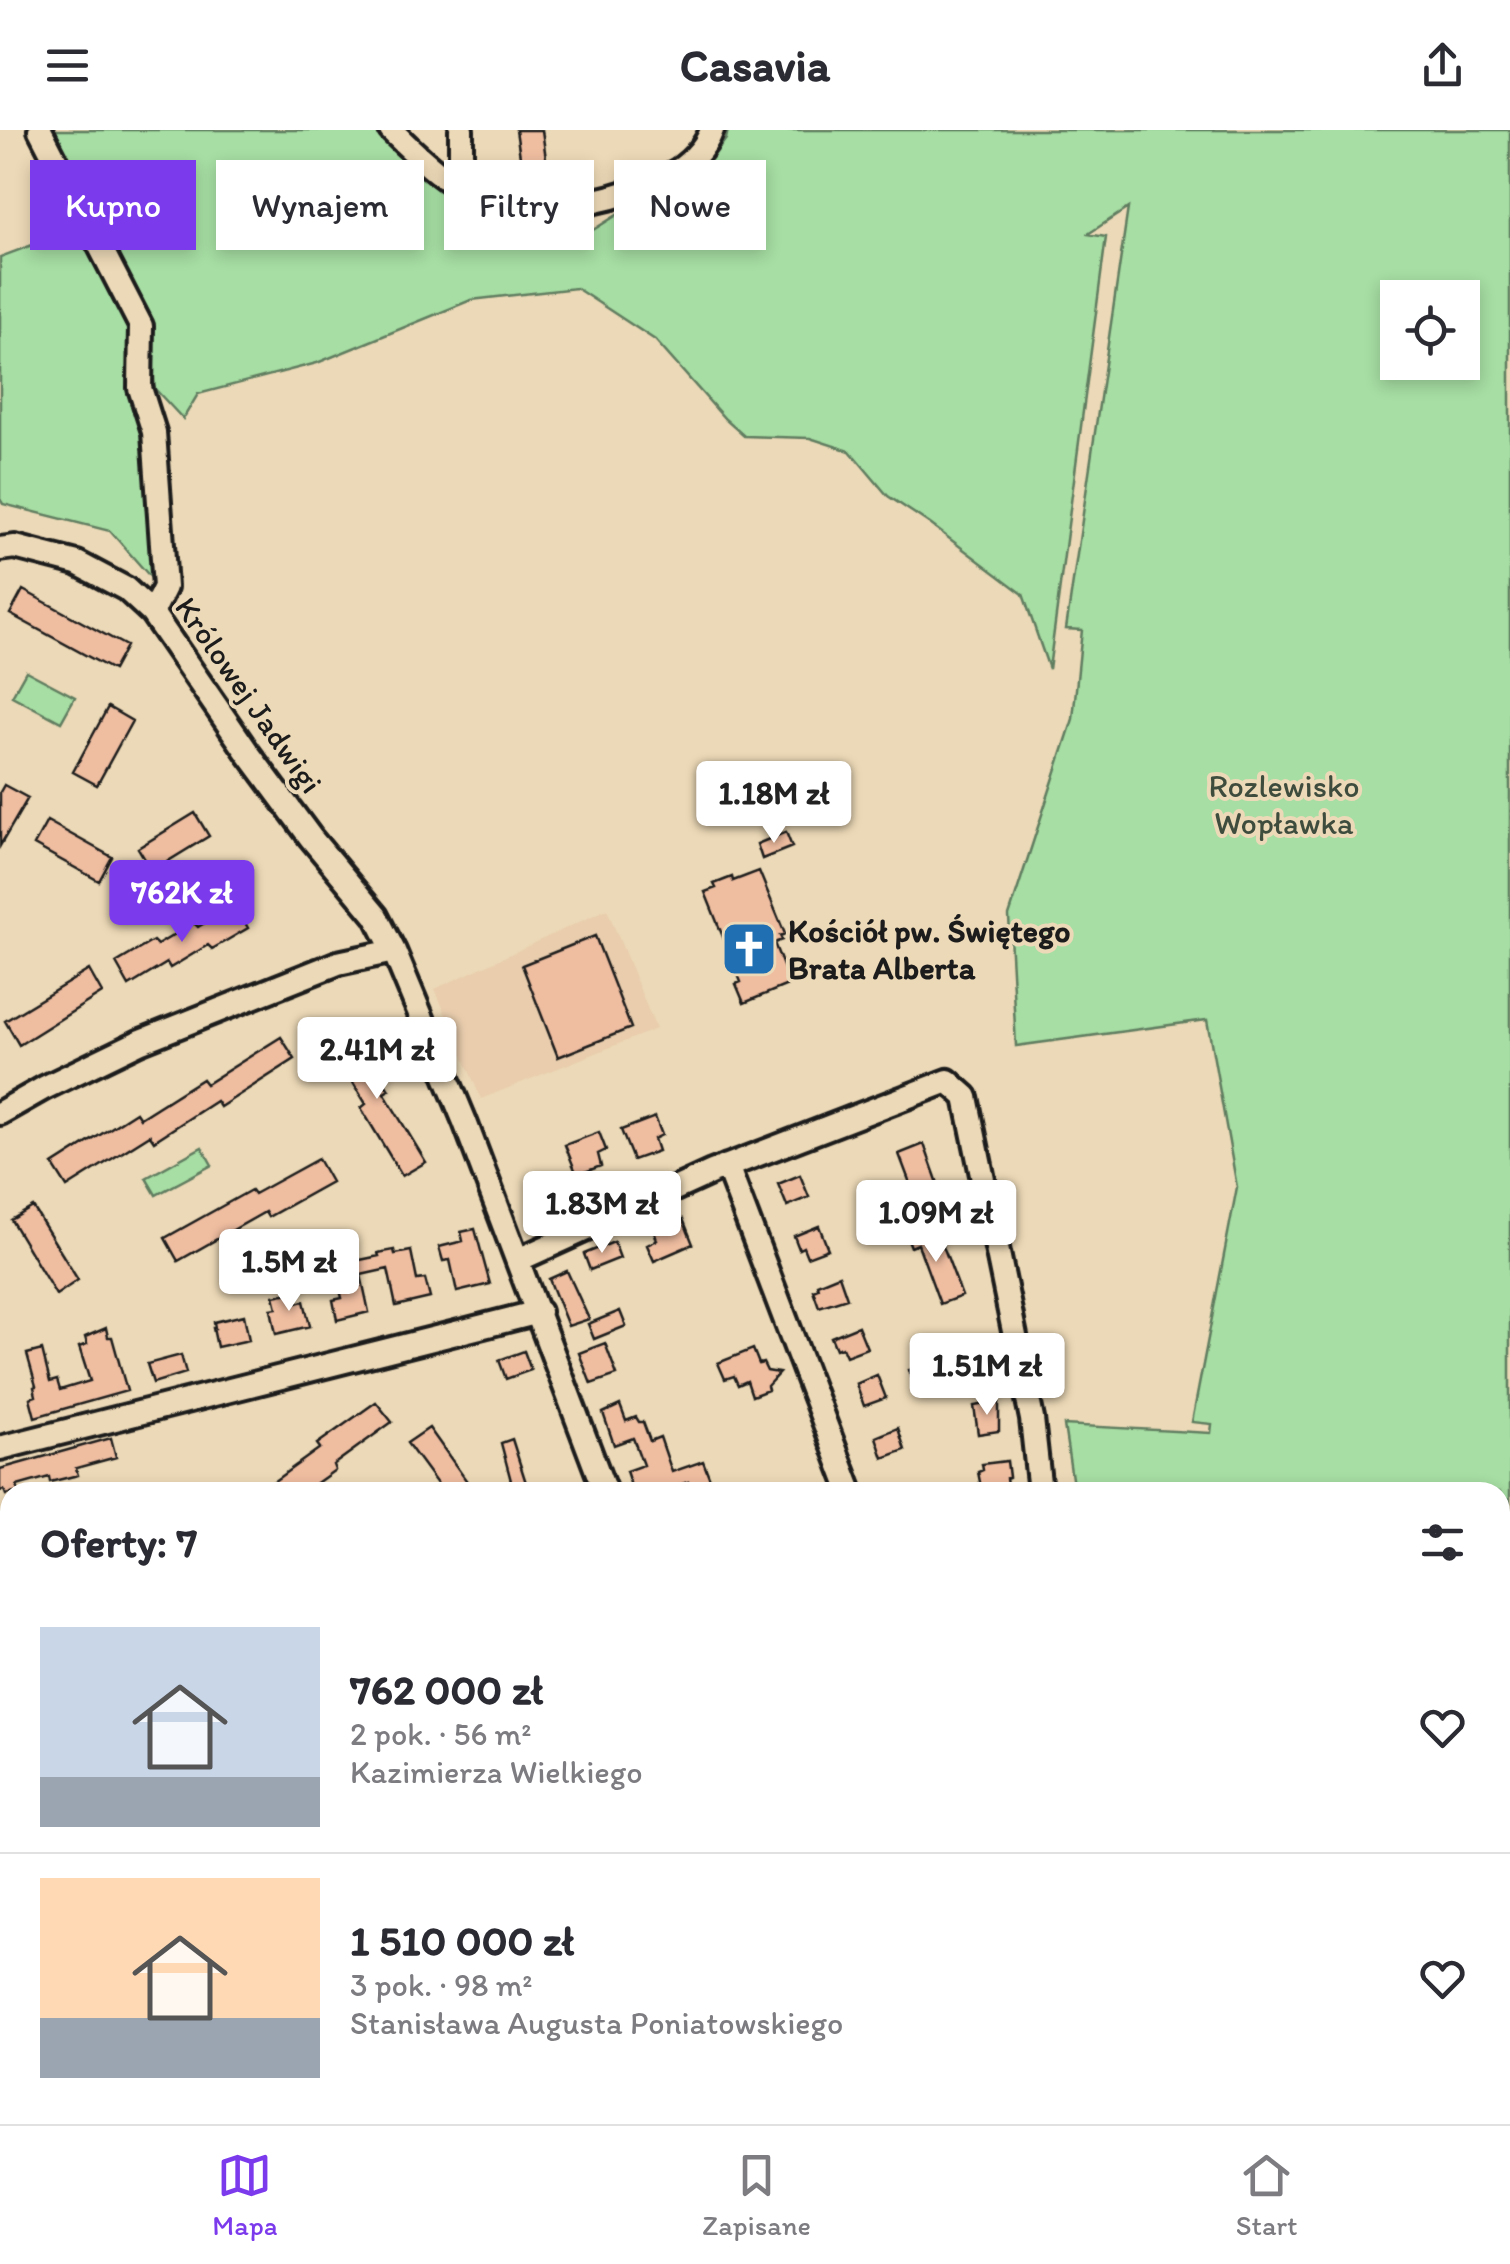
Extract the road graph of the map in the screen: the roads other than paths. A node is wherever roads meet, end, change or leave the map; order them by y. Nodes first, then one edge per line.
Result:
1 (40, 130) edge
2 (391, 130) edge
3 (461, 130) edge
4 (712, 130) edge
5 (462, 160) edge
6 (444, 176) edge
7 (594, 200) edge
8 (0, 549) edge
9 (152, 613) junction
10 (394, 951) junction
11 (1, 1108) edge
12 (727, 1166) junction
13 (518, 1260) junction
14 (539, 1312) junction
15 (0, 1448) edge
16 (601, 1482) edge
17 (847, 1482) edge
18 (1039, 1482) edge

1 - 9 street
2 - 6 street
3 - 5 street
4 - 7 street
8 - 9 street, Królowej Jadwigi
9 - 10 street, Królowej Jadwigi
10 - 11 street
10 - 13 street, Królowej Jadwigi
12 - 13 street
12 - 17 street
12 - 18 street
13 - 14 street, Królowej Jadwigi
14 - 15 street
14 - 16 street, Królowej Jadwigi

